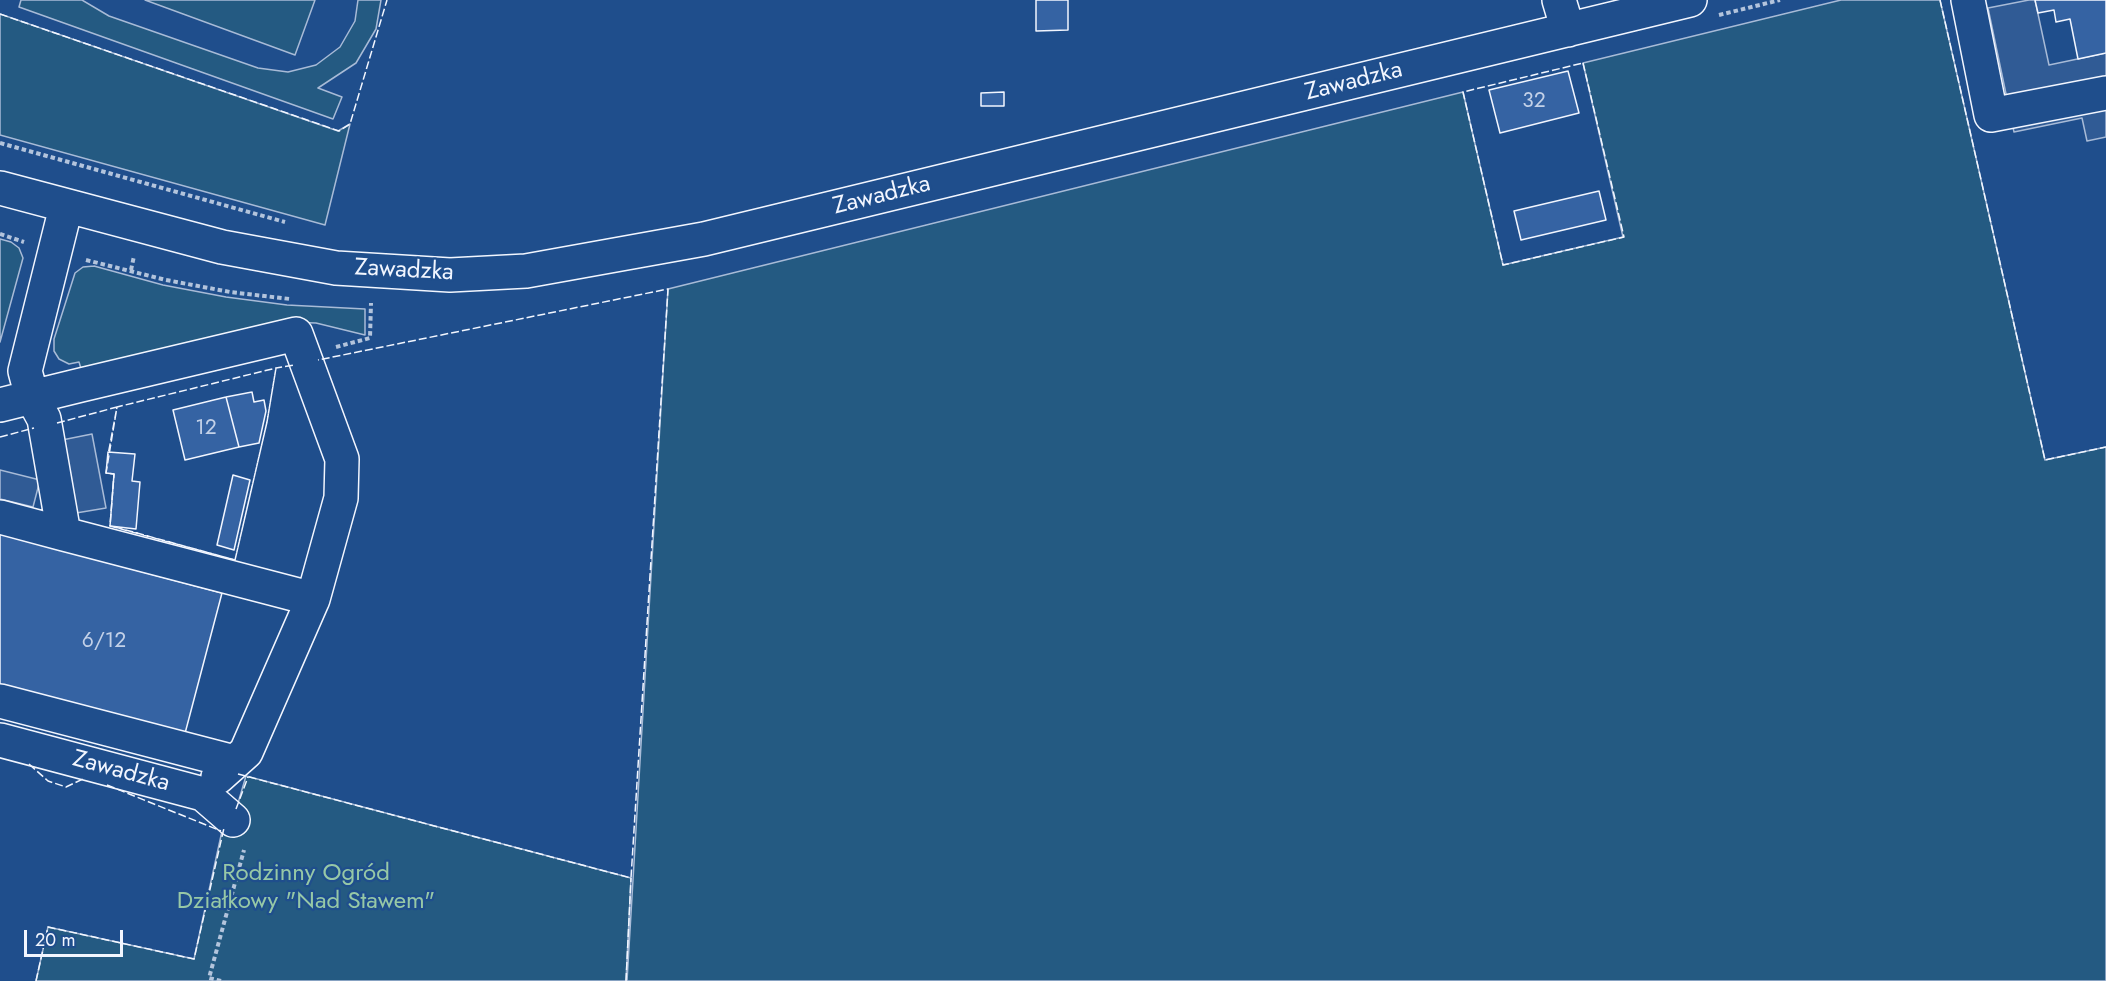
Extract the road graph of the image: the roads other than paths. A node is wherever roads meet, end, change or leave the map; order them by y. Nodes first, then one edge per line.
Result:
1 (1690, 0) edge
2 (1968, 0) edge
3 (1564, 15) edge
4 (2106, 93) edge
5 (0, 188) edge
6 (66, 207) junction
7 (32, 397) junction
8 (0, 405) edge
9 (0, 517) edge
10 (64, 534) junction
11 (313, 599) junction
12 (0, 701) edge
13 (0, 740) edge
14 (234, 762) junction
15 (203, 794) junction
16 (233, 820) road end

1 - 3 street, Zawadzka
2 - 4 street
3 - 6 street, Zawadzka
5 - 6 street, Zawadzka
6 - 7 street
7 - 8 street
7 - 10 street
7 - 11 street
9 - 10 street
10 - 11 street
11 - 14 street
12 - 14 street
13 - 15 street, Zawadzka
14 - 15 street
15 - 16 street, Zawadzka

